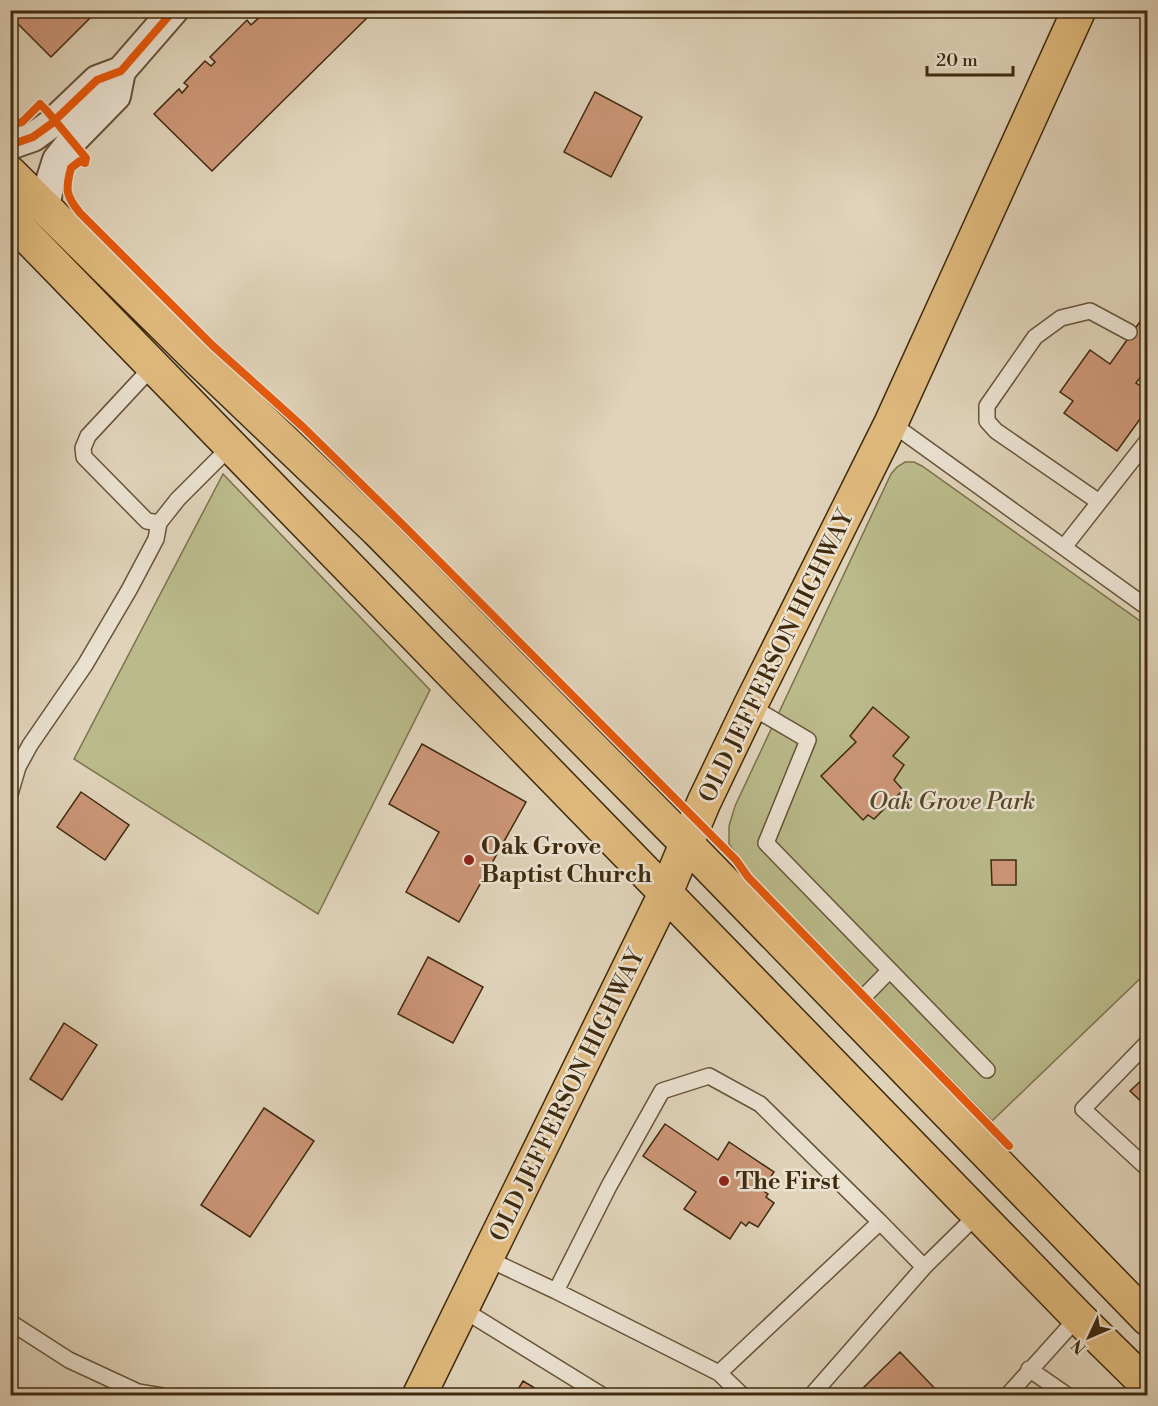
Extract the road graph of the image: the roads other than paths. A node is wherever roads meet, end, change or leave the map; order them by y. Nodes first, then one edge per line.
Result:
1 (174, 10) edge
2 (1079, 10) edge
3 (60, 134) junction
4 (10, 145) edge
5 (10, 173) edge
6 (45, 208) junction
7 (10, 219) edge
8 (1129, 332) dead end
9 (154, 365) junction
10 (891, 423) junction
11 (1148, 440) edge
12 (232, 445) junction
13 (1099, 502) junction
14 (159, 524) junction
15 (1064, 547) junction
16 (1148, 608) edge
17 (750, 706) junction
18 (10, 794) edge
19 (687, 844) junction
20 (666, 892) junction
21 (889, 971) junction
22 (849, 1012) junction
23 (1148, 1042) edge
24 (987, 1070) dead end
25 (1148, 1169) edge
26 (979, 1213) junction
27 (880, 1222) junction
28 (486, 1258) junction
29 (924, 1267) junction
30 (556, 1291) junction
31 (462, 1309) junction
32 (1078, 1317) junction
33 (1148, 1319) edge
34 (10, 1322) edge
35 (1029, 1368) junction
36 (719, 1373) junction
37 (1148, 1386) edge
38 (162, 1395) edge
39 (419, 1395) edge
40 (603, 1395) edge
41 (743, 1395) edge
42 (811, 1395) edge
43 (1007, 1395) edge
44 (1068, 1395) edge

1 - 3 street
2 - 10 main road, OLD JEFFERSON HIGHWAY
3 - 4 street
3 - 6 street
5 - 6 main road
6 - 19 main road
7 - 9 main road
8 - 13 lane
9 - 12 main road
9 - 14 lane
10 - 15 lane
10 - 17 main road, OLD JEFFERSON HIGHWAY
11 - 13 lane
12 - 14 lane
12 - 20 main road
13 - 15 lane
14 - 18 lane
15 - 16 lane
17 - 19 main road, OLD JEFFERSON HIGHWAY
17 - 21 lane
19 - 20 main road, OLD JEFFERSON HIGHWAY
19 - 22 main road
20 - 26 main road
20 - 28 main road, OLD JEFFERSON HIGHWAY
21 - 22 lane
21 - 24 lane
22 - 33 main road
23 - 25 lane
26 - 29 lane
26 - 32 main road
27 - 29 lane
27 - 30 lane
27 - 36 lane
28 - 30 lane
28 - 31 main road, OLD JEFFERSON HIGHWAY
29 - 42 lane
30 - 36 lane
31 - 39 main road, OLD JEFFERSON HIGHWAY
31 - 40 lane
32 - 35 lane
32 - 37 main road
34 - 38 lane
35 - 43 lane
35 - 44 lane
36 - 41 lane

